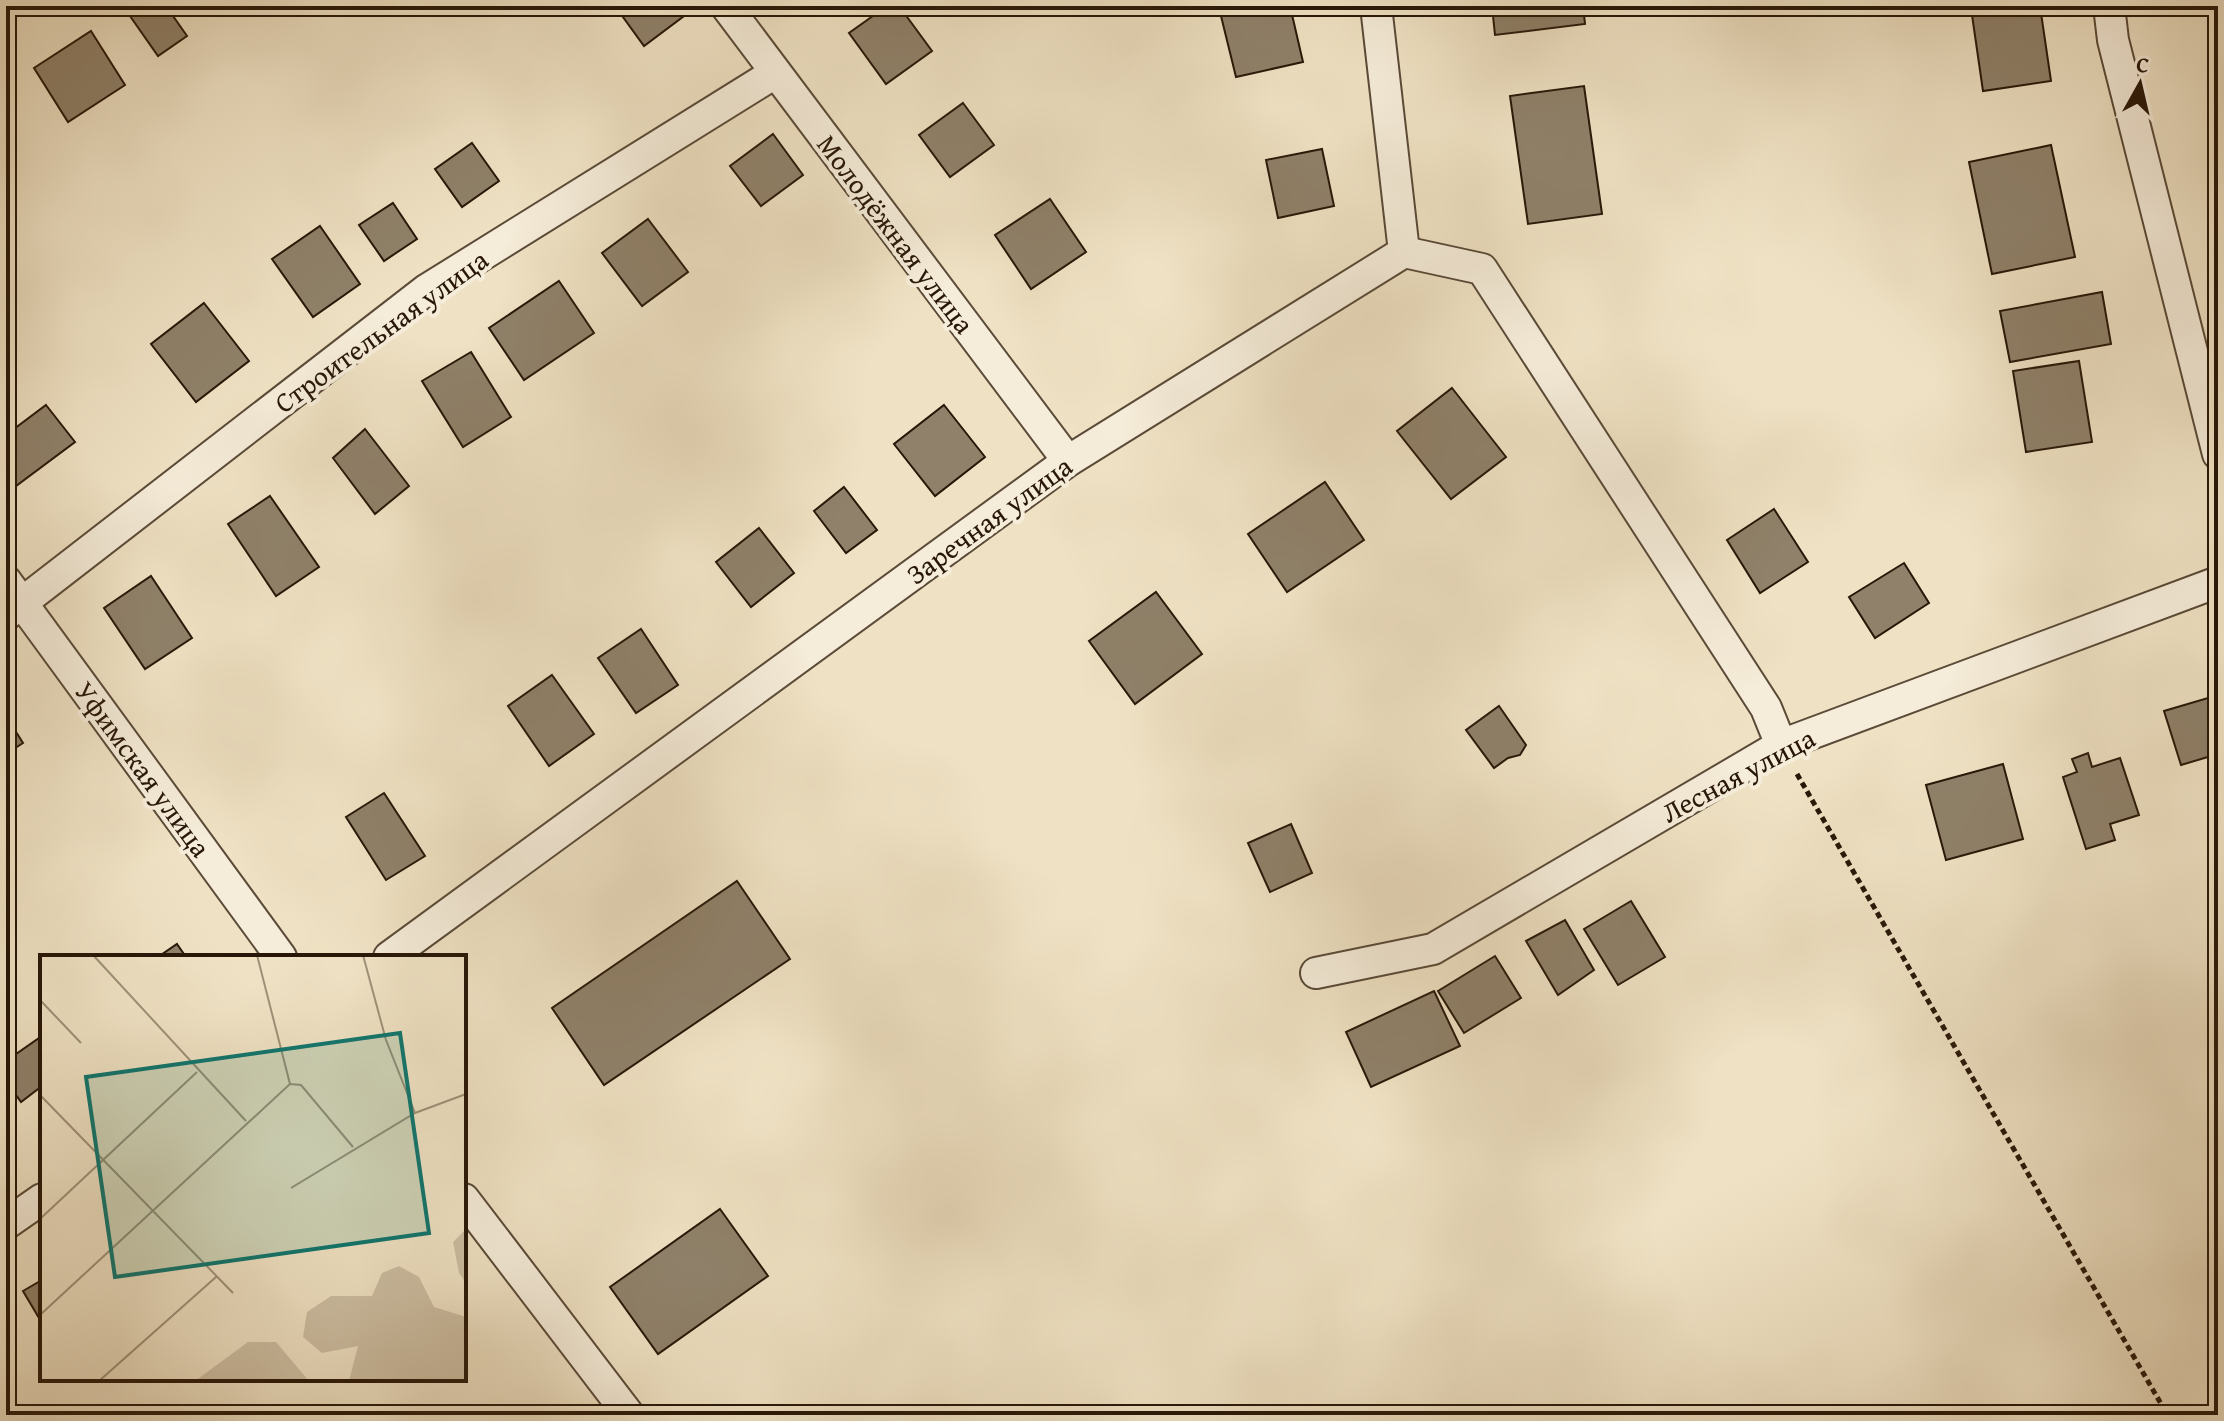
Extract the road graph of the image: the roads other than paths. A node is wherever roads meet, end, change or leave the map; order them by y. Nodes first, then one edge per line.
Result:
1 (726, 6) edge
2 (1376, 6) edge
3 (2109, 6) edge
4 (775, 73) junction
5 (1404, 252) junction
6 (2218, 454) edge
7 (1068, 461) junction
8 (2218, 582) edge
9 (11, 600) edge
10 (1781, 745) junction
11 (279, 955) edge
12 (392, 955) edge
13 (1316, 973) dead end
14 (40, 1200) edge
15 (466, 1202) edge
16 (6, 1224) edge
17 (629, 1415) edge

1 - 4 street, Молодёжная улица
2 - 5 street
3 - 6 street
4 - 7 street, Молодёжная улица
4 - 9 street, Строительная улица
5 - 7 street, Заречная улица
5 - 10 street
7 - 12 street, Заречная улица
8 - 10 street, Лесная улица
9 - 11 street, Уфимская улица
10 - 13 street, Лесная улица
14 - 16 street
15 - 17 street

